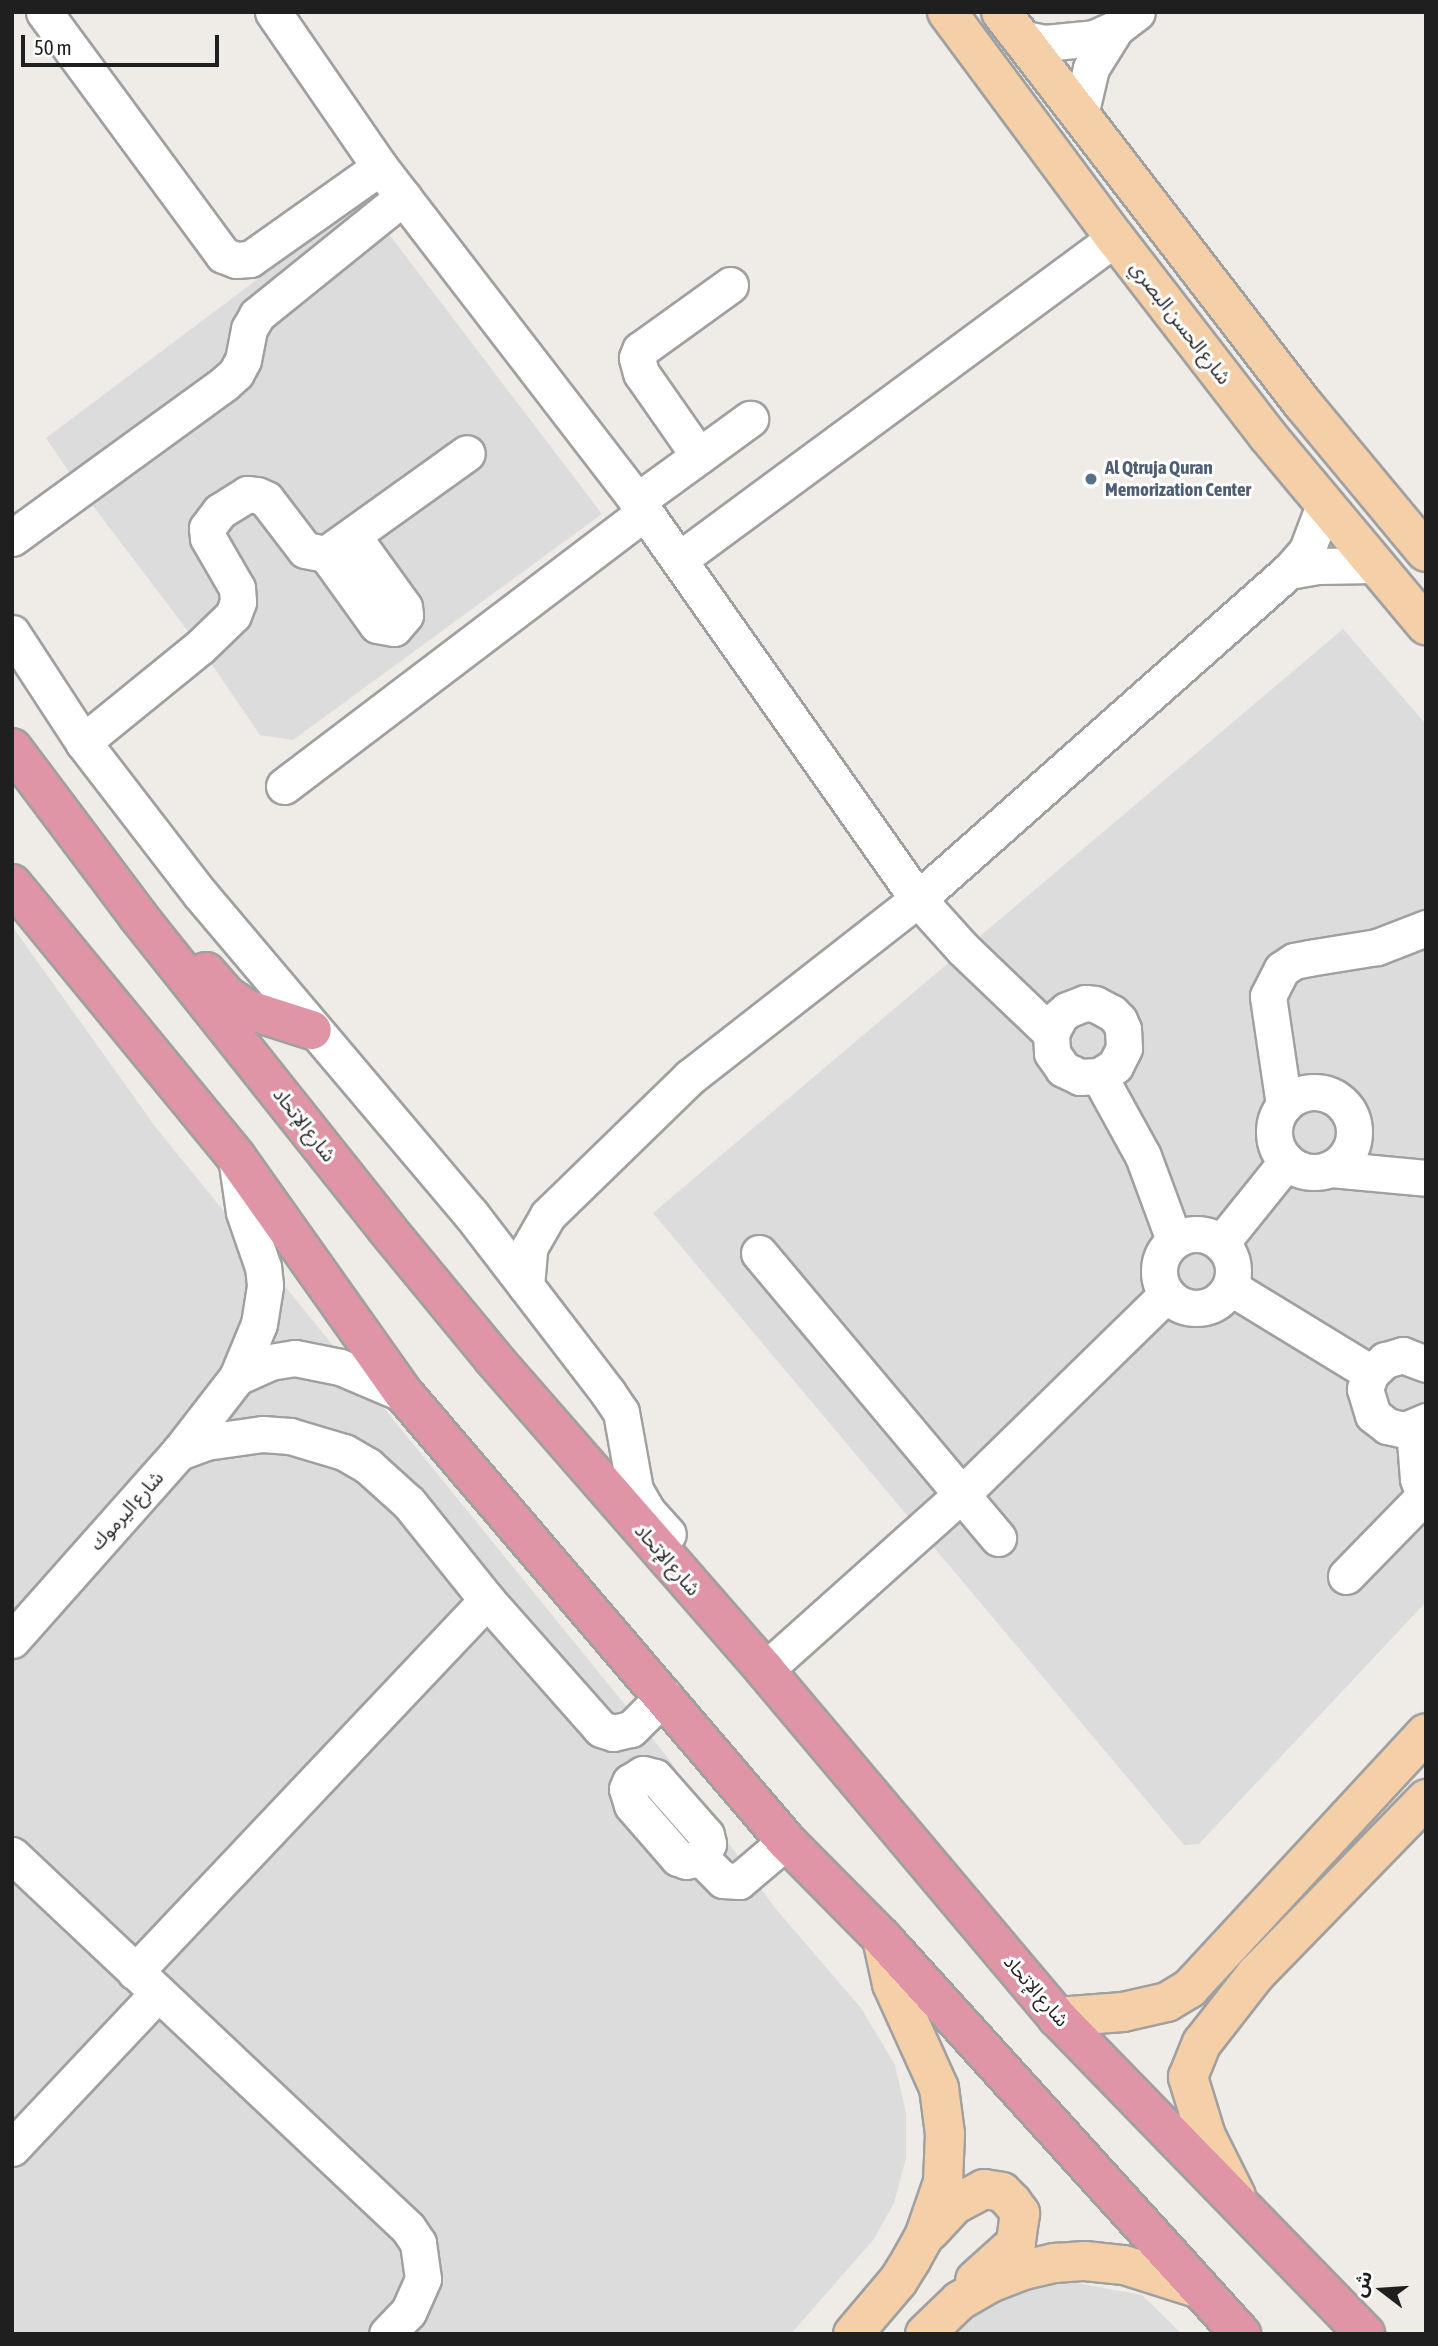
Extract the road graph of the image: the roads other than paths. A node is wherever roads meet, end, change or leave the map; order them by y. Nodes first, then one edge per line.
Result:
1 (44, 12) edge
2 (274, 12) edge
3 (947, 12) edge
4 (1127, 20) edge
5 (1011, 25) edge
6 (1080, 115) junction
7 (380, 167) junction
8 (403, 197) junction
9 (1115, 238) junction
10 (730, 285) dead end
11 (750, 419) dead end
12 (467, 453) dead end
13 (699, 456) junction
14 (1324, 505) junction
15 (641, 507) junction
16 (12, 538) edge
17 (1426, 552) edge
18 (680, 559) junction
19 (1375, 565) junction
20 (1289, 571) junction
21 (1426, 625) edge
22 (12, 634) edge
23 (83, 742) junction
24 (12, 748) edge
25 (284, 786) dead end
26 (12, 884) edge
27 (918, 899) junction
28 (138, 916) junction
29 (1426, 928) edge
30 (312, 1030) junction
31 (1051, 1033) junction
32 (1099, 1076) junction
33 (1284, 1105) junction
34 (236, 1157) junction
35 (1287, 1161) junction
36 (1331, 1169) junction
37 (1426, 1178) edge
38 (470, 1213) junction
39 (548, 1215) junction
40 (1174, 1241) junction
41 (1221, 1243) junction
42 (759, 1253) dead end
43 (526, 1286) junction
44 (1230, 1287) junction
45 (1167, 1294) junction
46 (1426, 1364) edge
47 (1371, 1373) junction
48 (237, 1377) junction
49 (404, 1394) junction
50 (1420, 1424) edge
51 (179, 1451) junction
52 (961, 1494) junction
53 (1424, 1498) edge
54 (998, 1538) dead end
55 (1346, 1576) dead end
56 (487, 1600) junction
57 (706, 1604) junction
58 (12, 1640) edge
59 (765, 1670) junction
60 (664, 1696) junction
61 (612, 1733) junction
62 (1426, 1733) edge
63 (1426, 1799) edge
64 (786, 1841) junction
65 (12, 1855) edge
66 (882, 1938) junction
67 (147, 1983) junction
68 (1057, 2017) junction
69 (12, 2148) edge
70 (1245, 2213) junction
71 (924, 2237) junction
72 (1197, 2288) junction
73 (959, 2301) junction
74 (387, 2334) edge
75 (853, 2334) edge
76 (925, 2334) edge
77 (1241, 2334) edge
78 (1365, 2334) edge

1 - 7 street
2 - 7 street
3 - 9 main road, شارع الحسن البصري
4 - 5 street
4 - 6 street
5 - 6 main road
6 - 17 main road
7 - 8 street
8 - 15 street
8 - 16 street
9 - 14 main road, شارع الحسن البصري
9 - 18 street
10 - 13 street
11 - 13 street
12 - 23 street
13 - 15 street
14 - 19 main road, شارع الحسن البصري
14 - 20 street
15 - 18 street
15 - 25 street
18 - 27 street
19 - 20 street
19 - 21 main road, شارع الحسن البصري
20 - 27 street
22 - 23 street
23 - 30 street
24 - 28 highway, شارع الإتحاد
26 - 34 highway
27 - 31 street
27 - 39 street
28 - 30 highway
28 - 57 highway, شارع الإتحاد
29 - 33 street
30 - 38 street
31 - 32 street
31 - 32 street
32 - 40 street
33 - 35 street
33 - 36 street
34 - 48 street, شارع اليرموك
34 - 49 highway
35 - 36 street
35 - 41 street
36 - 37 street
38 - 39 street
38 - 43 street
39 - 43 street
40 - 41 street
40 - 45 street
41 - 44 street
42 - 52 street
43 - 57 street
44 - 45 street
44 - 47 street
45 - 52 street
46 - 47 street
47 - 50 street
48 - 49 street, شارع اليرموك
48 - 51 street, شارع اليرموك
49 - 60 highway
50 - 53 street
51 - 56 street
51 - 58 street, شارع اليرموك
52 - 54 street
52 - 59 street
53 - 55 street
56 - 61 street
56 - 67 street
57 - 59 highway, شارع الإتحاد
59 - 68 highway, شارع الإتحاد
60 - 61 street
60 - 64 highway
61 - 64 street
62 - 68 main road
63 - 70 main road
64 - 66 highway
65 - 67 street
66 - 71 main road
66 - 72 highway
67 - 69 street
67 - 74 street
68 - 70 highway, شارع الإتحاد
70 - 78 highway, شارع الإتحاد
71 - 73 main road
71 - 75 main road
72 - 73 main road
72 - 77 highway
73 - 76 main road

